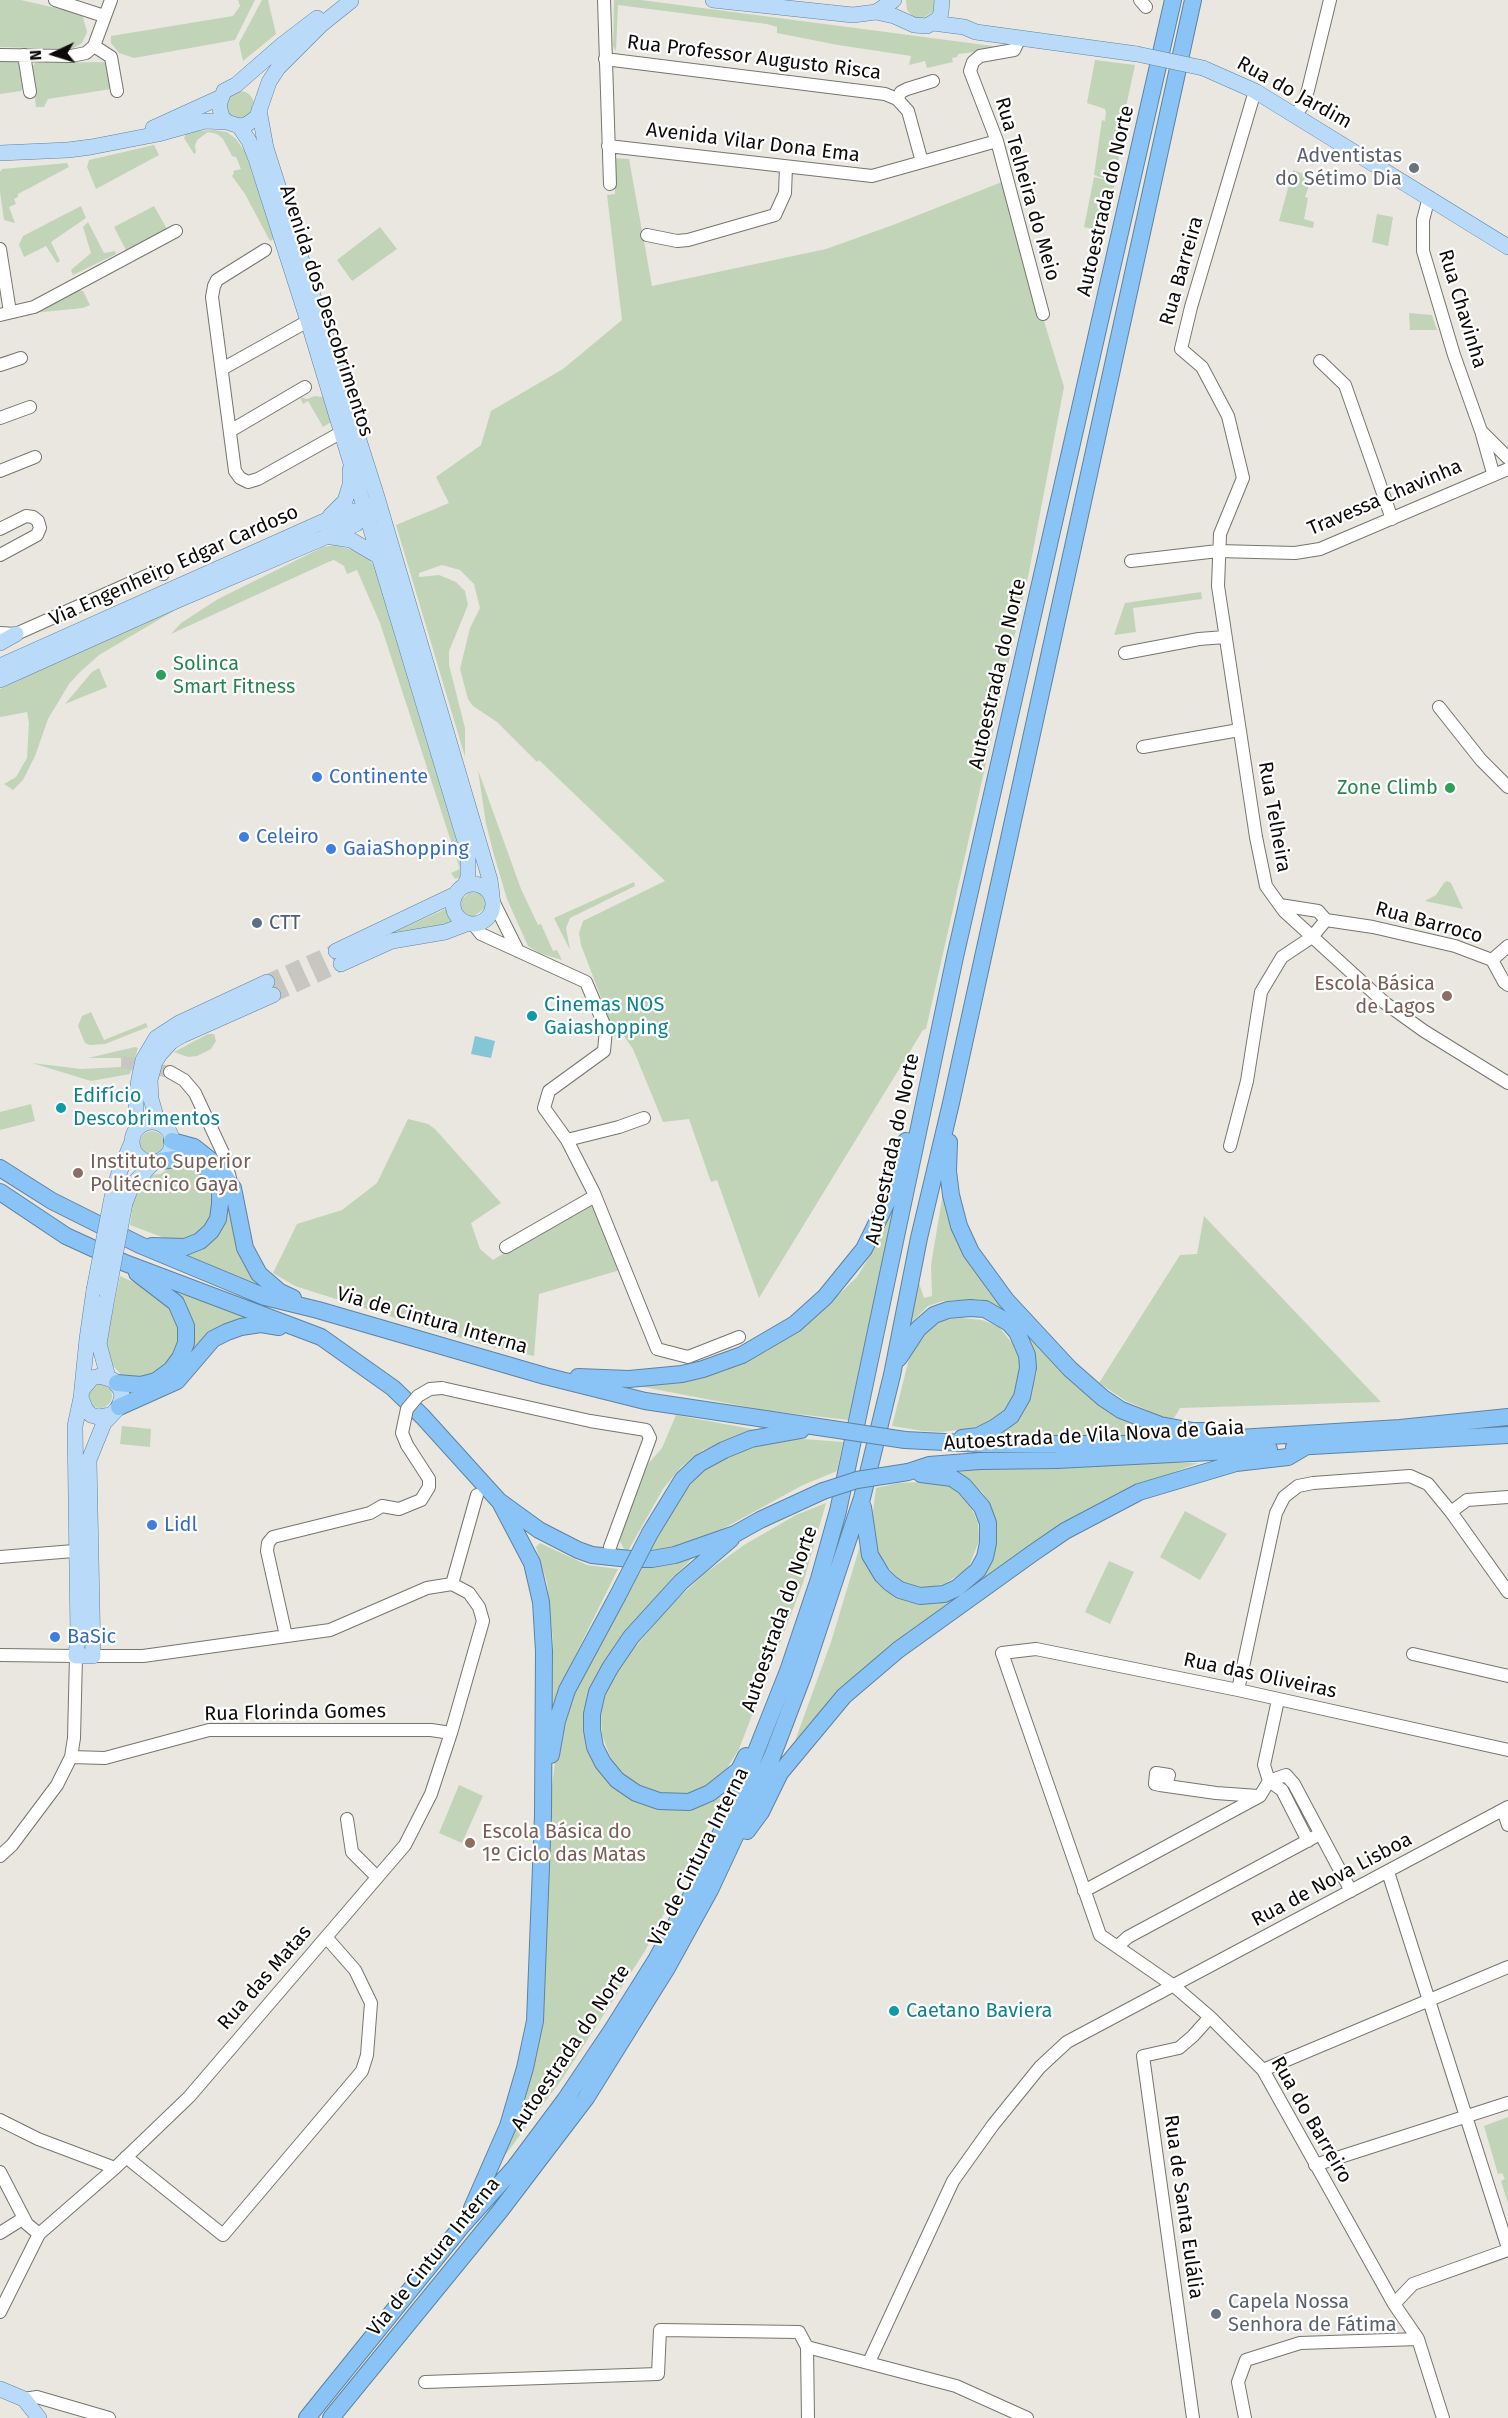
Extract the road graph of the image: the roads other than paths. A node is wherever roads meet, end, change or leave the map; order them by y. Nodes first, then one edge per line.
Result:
1 (55, 0) edge
2 (111, 0) edge
3 (351, 0) edge
4 (604, 0) edge
5 (713, 0) edge
6 (894, 0) edge
7 (900, 0) edge
8 (942, 0) edge
9 (1173, 0) edge
10 (1193, 0) edge
11 (1330, 0) edge
12 (876, 12) junction
13 (104, 16) junction
14 (908, 22) junction
15 (933, 23) junction
16 (964, 27) junction
17 (1020, 38) junction
18 (94, 46) junction
19 (0, 55) edge
20 (24, 56) junction
21 (605, 59) junction
22 (933, 81) dead end
23 (236, 85) junction
24 (117, 91) dead end
25 (1255, 91) junction
26 (30, 92) dead end
27 (221, 97) junction
28 (897, 99) junction
29 (260, 107) junction
30 (1295, 115) junction
31 (233, 124) junction
32 (126, 140) junction
33 (997, 141) junction
34 (608, 146) junction
35 (0, 153) edge
36 (922, 162) junction
37 (786, 167) junction
38 (610, 184) dead end
39 (1429, 197) junction
40 (176, 231) dead end
41 (647, 235) dead end
42 (1508, 247) edge
43 (0, 249) edge
44 (265, 250) dead end
45 (5, 314) edge
46 (1043, 314) dead end
47 (308, 321) junction
48 (21, 358) dead end
49 (1320, 361) dead end
50 (0, 365) edge
51 (222, 369) junction
52 (305, 387) dead end
53 (30, 407) dead end
54 (0, 418) edge
55 (230, 431) junction
56 (1481, 431) junction
57 (342, 432) junction
58 (35, 457) dead end
59 (350, 458) junction
60 (1508, 458) edge
61 (1508, 469) edge
62 (0, 471) edge
63 (1493, 473) junction
64 (375, 513) junction
65 (1392, 519) junction
66 (0, 529) edge
67 (324, 529) junction
68 (1218, 551) junction
69 (0, 555) edge
70 (380, 557) junction
71 (1131, 561) dead end
72 (163, 574) dead end
73 (0, 633) edge
74 (16, 634) junction
75 (1225, 637) junction
76 (0, 644) edge
77 (1125, 652) dead end
78 (0, 666) edge
79 (0, 680) edge
80 (1439, 707) dead end
81 (1239, 730) junction
82 (1143, 747) dead end
83 (1508, 787) edge
84 (460, 890) junction
85 (493, 899) junction
86 (1280, 905) junction
87 (1326, 920) junction
88 (470, 925) junction
89 (1312, 937) junction
90 (1508, 946) edge
91 (518, 951) junction
92 (955, 957) junction
93 (1492, 960) junction
94 (1508, 985) edge
95 (170, 1072) tunnel mouth
96 (1508, 1083) edge
97 (951, 1103) junction
98 (644, 1118) dead end
99 (158, 1123) junction
100 (134, 1136) junction
101 (567, 1140) junction
102 (172, 1141) junction
103 (1230, 1146) dead end
104 (157, 1162) junction
105 (0, 1168) edge
106 (233, 1188) junction
107 (0, 1192) edge
108 (595, 1196) junction
109 (119, 1200) junction
110 (140, 1245) junction
111 (506, 1247) dead end
112 (125, 1263) junction
113 (101, 1294) junction
114 (318, 1310) junction
115 (300, 1329) junction
116 (739, 1337) dead end
117 (508, 1364) junction
118 (892, 1375) junction
119 (112, 1380) junction
120 (82, 1394) junction
121 (115, 1411) junction
122 (1508, 1417) edge
123 (826, 1428) junction
124 (1508, 1435) edge
125 (1280, 1436) junction
126 (939, 1442) junction
127 (1305, 1447) junction
128 (908, 1472) junction
129 (477, 1495) dead end
130 (1508, 1497) edge
131 (862, 1498) junction
132 (499, 1501) junction
133 (1451, 1512) junction
134 (735, 1534) junction
135 (610, 1547) dead end
136 (84, 1550) junction
137 (0, 1557) edge
138 (452, 1584) junction
139 (1508, 1592) edge
140 (286, 1636) junction
141 (1002, 1653) joint
142 (1413, 1654) dead end
143 (0, 1655) edge
144 (76, 1656) junction
145 (93, 1656) junction
146 (788, 1671) junction
147 (1508, 1676) edge
148 (1238, 1690) junction
149 (1278, 1700) junction
150 (451, 1733) junction
151 (1508, 1750) edge
152 (71, 1757) junction
153 (1269, 1781) junction
154 (1294, 1784) junction
155 (1166, 1785) dead end
156 (1282, 1790) junction
157 (1216, 1793) junction
158 (1260, 1796) junction
159 (1505, 1808) edge
160 (1227, 1814) junction
161 (543, 1815) junction
162 (347, 1820) dead end
163 (1508, 1825) edge
164 (1320, 1834) junction
165 (1308, 1841) junction
166 (0, 1856) edge
167 (720, 1868) junction
168 (1388, 1872) junction
169 (377, 1877) junction
170 (1084, 1891) junction
171 (1351, 1891) junction
172 (326, 1937) junction
173 (1118, 1946) junction
174 (1508, 1967) edge
175 (1174, 1986) junction
176 (1430, 1999) junction
177 (1210, 2017) junction
178 (1263, 2070) junction
179 (1508, 2103) edge
180 (1467, 2117) junction
181 (0, 2120) edge
182 (126, 2157) junction
183 (1315, 2165) junction
184 (114, 2168) junction
185 (0, 2172) edge
186 (24, 2218) junction
187 (461, 2227) junction
188 (0, 2233) edge
189 (39, 2234) junction
190 (1508, 2249) edge
191 (1394, 2304) junction
192 (0, 2312) edge
193 (1418, 2338) junction
194 (807, 2347) junction
195 (868, 2362) junction
196 (425, 2382) dead end
197 (0, 2389) edge
198 (24, 2399) junction
199 (39, 2418) edge
200 (109, 2418) edge
201 (307, 2418) edge
202 (331, 2418) edge
203 (808, 2418) edge
204 (1027, 2418) edge
205 (1193, 2418) edge
206 (1245, 2418) edge
207 (1443, 2418) edge

1 - 13 street
2 - 13 street
3 - 23 main road
3 - 29 main road
4 - 21 street
5 - 12 main road
6 - 12 main road
7 - 14 main road
8 - 15 main road
8 - 16 main road
9 - 92 highway, Autoestrada do Norte
10 - 97 highway, Autoestrada do Norte
11 - 30 street
12 - 14 main road, Rua do Jardim
13 - 18 street
14 - 15 main road, Rua do Jardim
15 - 16 main road, Rua do Jardim
16 - 17 main road, Rua do Jardim
17 - 25 main road, Rua do Jardim, bridge
17 - 33 street, Rua Telheira do Meio
18 - 20 street
18 - 24 street
19 - 20 street
20 - 26 street
21 - 28 street, Rua Professor Augusto Risca
21 - 34 street
22 - 28 street, Rua Professor Augusto Risca
23 - 27 main road
23 - 29 main road
25 - 30 main road, Rua do Jardim
25 - 68 street, Rua Barreira
27 - 31 main road
27 - 32 main road
28 - 36 street, Rua Professor Augusto Risca
29 - 31 main road
29 - 64 main road, Avenida dos Descobrimentos
30 - 39 main road, Rua do Jardim
31 - 32 main road
31 - 47 main road, Avenida dos Descobrimentos
32 - 35 main road
33 - 36 street, Avenida Vilar Dona Ema
33 - 46 street, Rua Telheira do Meio
34 - 37 street, Avenida Vilar Dona Ema
34 - 38 street
36 - 37 street, Avenida Vilar Dona Ema
37 - 41 street
39 - 42 main road, Rua do Jardim
39 - 56 street, Rua Chavinha
40 - 45 street
43 - 45 street
44 - 51 street
47 - 51 street
47 - 57 main road, Avenida dos Descobrimentos
48 - 50 street
49 - 65 street
51 - 55 street
52 - 55 street
53 - 54 street
55 - 57 street
56 - 60 street, Rua Chavinha
56 - 63 street, Rua Chavinha
57 - 59 main road, Avenida dos Descobrimentos
58 - 62 street
59 - 64 main road, Avenida dos Descobrimentos
59 - 67 main road
61 - 63 street, Travessa Chavinha
63 - 65 street, Travessa Chavinha
64 - 67 main road, Via Engenheiro Edgar Cardoso
64 - 67 main road, Via Engenheiro Edgar Cardoso
64 - 70 main road, Avenida dos Descobrimentos
64 - 85 main road, Avenida dos Descobrimentos
65 - 68 street, Travessa Chavinha
66 - 69 street
67 - 70 main road
67 - 78 main road, Via Engenheiro Edgar Cardoso
67 - 79 main road, Via Engenheiro Edgar Cardoso
68 - 71 street, Travessa Chavinha
68 - 75 street, Rua Telheira
70 - 84 main road, Avenida dos Descobrimentos
72 - 74 street
73 - 74 street
74 - 76 main road
75 - 77 street
75 - 81 street, Rua Telheira
80 - 83 street
81 - 82 street
81 - 86 street, Rua Telheira
84 - 85 main road
84 - 88 main road
84 - 88 main road
85 - 88 main road
85 - 91 street
86 - 87 street, Rua Barroco
86 - 89 street, Rua Telheira
87 - 89 street
87 - 93 street, Rua Barroco
88 - 91 street
89 - 96 street, Rua Telheira
89 - 103 street
90 - 93 street
91 - 101 street
92 - 117 highway
92 - 146 highway, Autoestrada do Norte
93 - 94 street, Rua Barroco
95 - 106 street
97 - 118 highway, Autoestrada do Norte
97 - 125 highway
98 - 101 street
99 - 100 main road
99 - 100 main road
99 - 102 main road
100 - 104 main road
100 - 109 main road
101 - 108 street
102 - 104 main road
102 - 106 highway
104 - 109 main road
104 - 110 highway
105 - 110 highway, Via de Cintura Interna
106 - 114 highway
107 - 112 highway
108 - 111 street
108 - 116 street
109 - 113 main road, bridge
110 - 114 highway, Via de Cintura Interna
112 - 115 highway
112 - 119 highway
113 - 119 main road
113 - 120 main road
114 - 117 highway, Via de Cintura Interna
115 - 121 highway
115 - 132 highway
117 - 123 highway, Via de Cintura Interna
118 - 126 highway
118 - 131 highway, Via de Cintura Interna
119 - 120 main road
119 - 121 main road
120 - 121 main road
120 - 136 main road
121 - 136 main road
122 - 125 highway, Autoestrada de Vila Nova de Gaia
123 - 126 highway, Via de Cintura Interna, bridge
123 - 161 highway, bridge
124 - 127 highway, Autoestrada de Vila Nova de Gaia
125 - 126 highway, Autoestrada de Vila Nova de Gaia
127 - 128 highway, Autoestrada de Vila Nova de Gaia
127 - 167 highway
128 - 131 highway
128 - 134 highway, Autoestrada de Vila Nova de Gaia, bridge
129 - 138 street
130 - 133 street
131 - 167 highway, Via de Cintura Interna
132 - 134 highway, Autoestrada de Vila Nova de Gaia
132 - 161 highway
133 - 139 street
133 - 148 street
134 - 146 highway
135 - 140 street, bridge
136 - 137 street
136 - 144 main road
136 - 145 main road
138 - 140 street
138 - 150 street, Rua das Matas
140 - 145 street
141 - 148 street, Rua das Oliveiras
141 - 170 street, Rua do Barreiro
142 - 147 street
143 - 144 street
144 - 145 main road
144 - 152 street
146 - 187 highway, Autoestrada do Norte
148 - 149 street, Rua das Oliveiras
149 - 151 street, Rua das Oliveiras
149 - 153 street
150 - 152 street, Rua Florinda Gomes
150 - 169 street, Rua das Matas
152 - 166 street
153 - 154 street
153 - 156 street
153 - 158 street
154 - 156 street
154 - 164 street
155 - 157 street
156 - 165 street
157 - 158 street
157 - 160 street
158 - 160 street
159 - 163 street
159 - 168 street, Rua de Nova Lisboa
160 - 170 street
161 - 187 highway
162 - 169 street
164 - 165 street
164 - 171 street
165 - 173 street
167 - 202 highway, Via de Cintura Interna
168 - 171 street, Rua de Nova Lisboa
168 - 176 street
169 - 172 street, Rua das Matas
170 - 173 street, Rua do Barreiro
171 - 175 street, Rua de Nova Lisboa
172 - 182 street, Rua das Matas
172 - 182 street
173 - 175 street, Rua do Barreiro
174 - 176 street
175 - 177 street, Rua do Barreiro
175 - 195 street, Rua de Nova Lisboa
176 - 178 street
176 - 180 street
177 - 178 street, Rua do Barreiro
177 - 205 street, Rua de Santa Eulália
178 - 183 street, Rua do Barreiro
179 - 180 street
180 - 183 street
180 - 190 street
181 - 184 street
182 - 184 street, Rua das Matas
183 - 191 street, Rua do Barreiro
184 - 189 street, Rua das Matas
185 - 186 street
186 - 188 street
186 - 189 street
187 - 201 highway, Via de Cintura Interna
189 - 192 street, Rua das Matas
190 - 191 street
191 - 193 street, Rua do Barreiro
193 - 206 street
193 - 207 street, Rua do Barreiro
194 - 195 street
194 - 196 street
194 - 203 street
195 - 204 street
197 - 198 main road
198 - 199 main road
198 - 200 street

